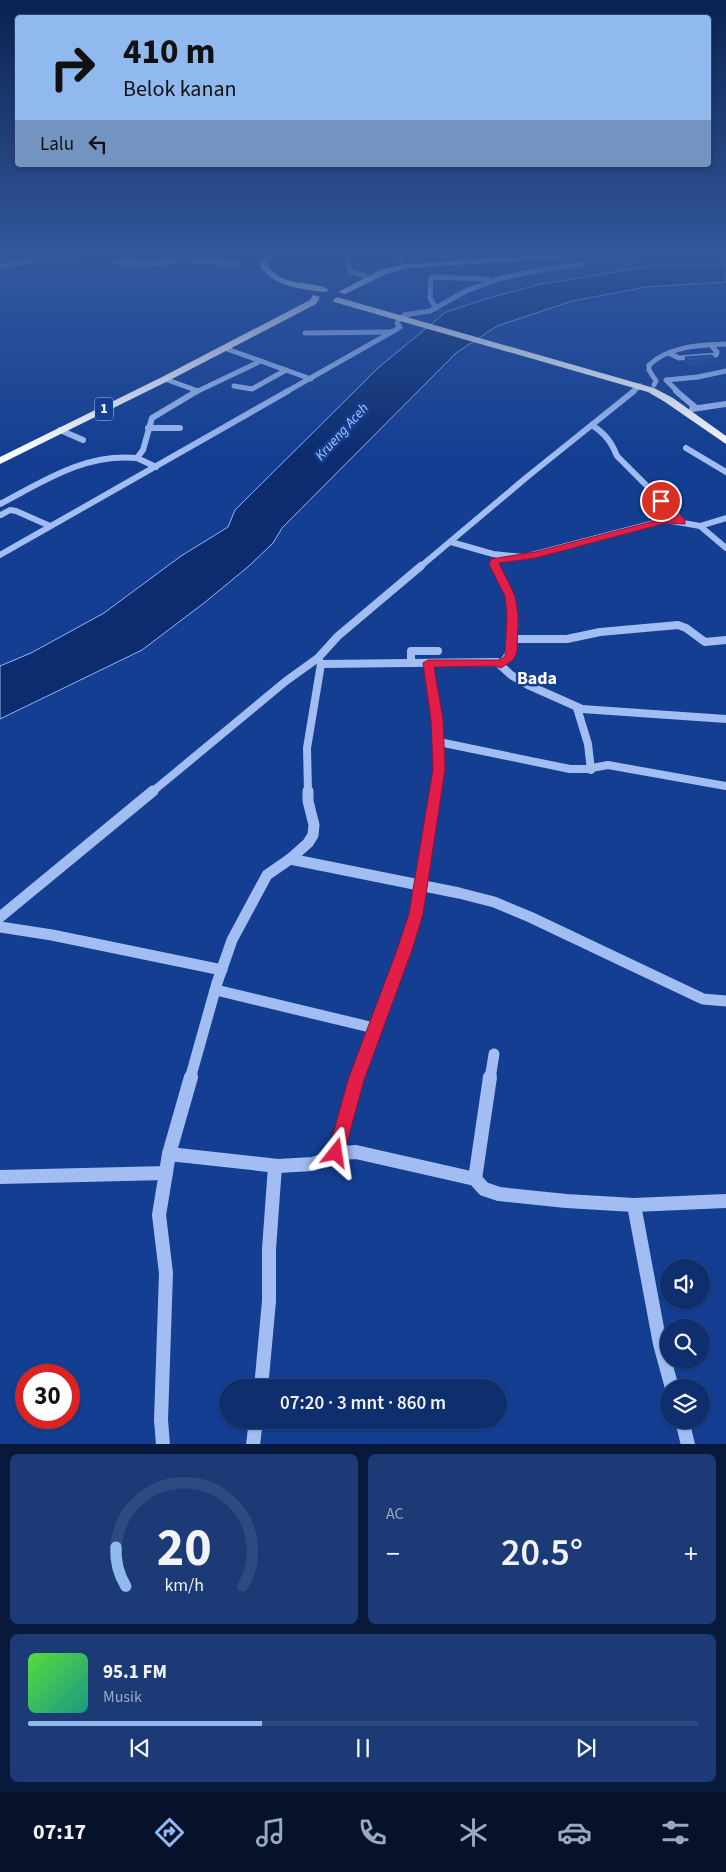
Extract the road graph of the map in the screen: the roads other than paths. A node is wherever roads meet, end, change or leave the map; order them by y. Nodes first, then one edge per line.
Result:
1 (276, 321) edge
2 (284, 321) edge
3 (398, 321) edge
4 (418, 321) edge
5 (391, 332) junction
6 (305, 333) dead end
7 (711, 344) junction
8 (726, 344) edge
9 (228, 349) junction
10 (669, 353) junction
11 (208, 357) junction
12 (261, 361) junction
13 (286, 370) junction
14 (726, 371) edge
15 (165, 379) junction
16 (311, 379) junction
17 (666, 381) junction
18 (635, 383) junction
19 (655, 383) junction
20 (234, 386) dead end
21 (198, 391) junction
22 (726, 404) edge
23 (693, 408) junction
24 (592, 425) junction
25 (707, 425) junction
26 (148, 428) junction
27 (180, 428) dead end
28 (60, 430) junction
29 (726, 434) edge
30 (83, 440) dead end
31 (726, 441) edge
32 (686, 448) dead end
33 (137, 458) junction
34 (0, 461) edge
35 (156, 467) junction
36 (726, 472) edge
37 (0, 504) edge
38 (1, 515) dead end
39 (726, 518) edge
40 (682, 522) junction
41 (50, 526) junction
42 (700, 526) junction
43 (451, 542) junction
44 (726, 548) edge
45 (0, 555) edge
46 (508, 558) junction
47 (512, 639) junction
48 (726, 640) edge
49 (438, 651) dead end
50 (319, 661) junction
51 (411, 663) junction
52 (428, 663) junction
53 (501, 664) junction
54 (578, 708) junction
55 (726, 719) edge
56 (438, 742) junction
57 (591, 770) junction
58 (726, 786) edge
59 (290, 859) junction
60 (421, 885) junction
61 (0, 916) edge
62 (0, 928) edge
63 (222, 970) junction
64 (216, 990) junction
65 (726, 1001) edge
66 (374, 1028) junction
67 (494, 1054) dead end
68 (336, 1153) junction
69 (169, 1154) junction
70 (275, 1166) junction
71 (166, 1173) junction
72 (0, 1177) edge
73 (475, 1179) junction
74 (726, 1200) edge
75 (634, 1205) junction
76 (262, 1379) edge
77 (670, 1379) edge
78 (255, 1429) edge
79 (684, 1429) edge
80 (162, 1444) edge
81 (253, 1444) edge
82 (688, 1444) edge

1 - 11 highway, 1
2 - 9 highway, 1
3 - 5 street
4 - 18 highway
5 - 6 street
5 - 16 street
7 - 8 street
7 - 10 street
7 - 10 street
9 - 11 highway, 1
9 - 12 street
10 - 19 street
11 - 15 highway, 1
12 - 13 street
12 - 21 street
13 - 16 street
13 - 20 street
14 - 17 street
15 - 21 street
15 - 28 highway, 1
16 - 35 street
17 - 19 street
17 - 23 street
18 - 19 highway
18 - 24 street
18 - 25 highway
19 - 23 highway
21 - 26 street
22 - 23 street
23 - 25 highway
24 - 40 street
24 - 43 street
25 - 29 highway
25 - 31 highway
26 - 27 street
26 - 33 street
28 - 30 street
28 - 34 highway, 1
32 - 36 street
33 - 35 street
33 - 37 street
35 - 41 street
38 - 41 street
39 - 42 street
40 - 42 street
40 - 46 street
41 - 45 street
42 - 44 street
43 - 46 street
43 - 50 street
46 - 47 street
47 - 48 street
47 - 53 street
49 - 51 street
50 - 51 street
50 - 59 street
50 - 61 street
51 - 52 street
52 - 53 street
52 - 56 street
53 - 54 street
54 - 55 street
54 - 57 street
56 - 57 street
56 - 60 street
57 - 58 street
59 - 60 street
59 - 63 street
60 - 65 street
60 - 66 street
62 - 63 street
63 - 64 street
64 - 66 street
64 - 69 street
66 - 68 street
67 - 73 street
68 - 70 street
68 - 73 street
69 - 70 street
69 - 71 street
70 - 76 street
71 - 72 street
71 - 80 street
73 - 75 street
74 - 75 street
75 - 77 street
78 - 81 street
79 - 82 street

